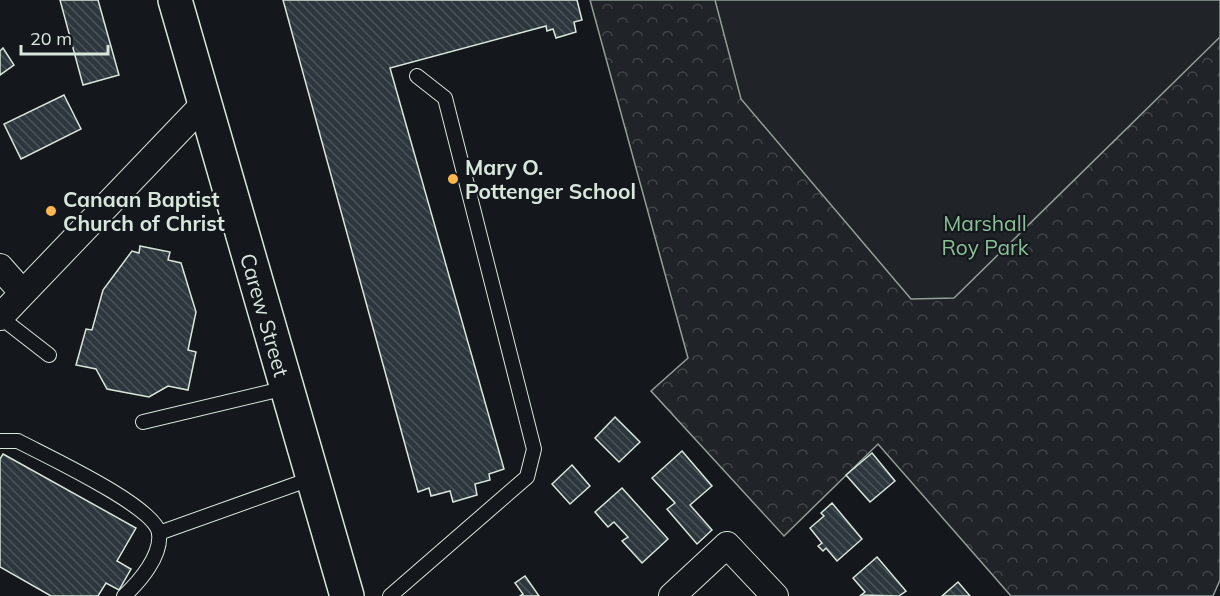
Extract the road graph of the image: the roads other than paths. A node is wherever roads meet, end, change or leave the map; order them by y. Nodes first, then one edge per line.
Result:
1 (175, 0) edge
2 (417, 76) dead end
3 (204, 104) junction
4 (0, 267) edge
5 (22, 292) junction
6 (0, 317) edge
7 (49, 355) dead end
8 (286, 388) junction
9 (143, 422) dead end
10 (0, 441) edge
11 (313, 478) junction
12 (159, 533) junction
13 (124, 596) edge
14 (347, 596) edge
15 (390, 596) edge
16 (672, 596) edge
17 (775, 596) edge

1 - 3 street, Carew Street
2 - 15 lane
3 - 5 street
3 - 8 street, Carew Street
4 - 5 street
5 - 6 street
6 - 7 lane
8 - 9 lane
8 - 11 street, Carew Street
10 - 12 lane
11 - 12 lane
11 - 14 street, Carew Street
12 - 13 lane
16 - 17 street

